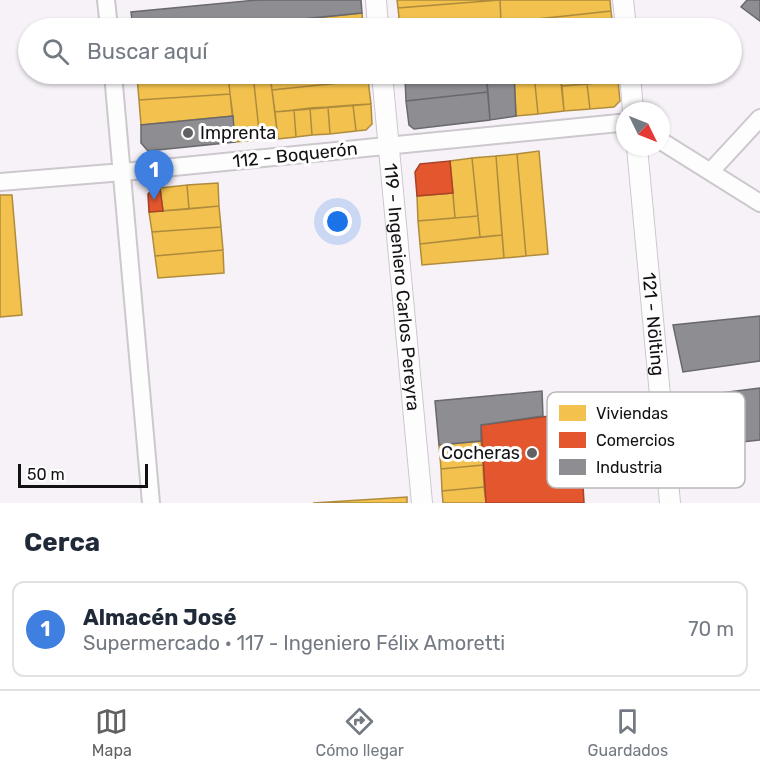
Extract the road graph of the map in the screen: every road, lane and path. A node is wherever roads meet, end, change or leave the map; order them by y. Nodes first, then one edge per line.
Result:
1 (106, 0) edge
2 (376, 0) edge
3 (623, 0) edge
4 (108, 18) edge
5 (377, 18) edge
6 (625, 18) edge
7 (114, 84) edge
8 (383, 84) edge
9 (631, 84) edge
10 (632, 102) edge
11 (760, 118) edge
12 (616, 124) edge
13 (388, 146) junction
14 (670, 146) edge
15 (638, 156) edge
16 (711, 171) junction
17 (123, 172) junction
18 (0, 182) edge
19 (760, 203) edge
20 (660, 392) edge
21 (669, 488) edge
22 (152, 503) edge
23 (422, 503) edge
24 (670, 503) edge

1 - 4 street
2 - 5 street
3 - 6 street
7 - 17 street
8 - 13 street, 119 - Ingeniero Carlos Pereyra
9 - 10 street
11 - 16 street
12 - 13 street, 112 - Boquerón
13 - 17 street, 112 - Boquerón
13 - 23 street, 119 - Ingeniero Carlos Pereyra
14 - 16 street
15 - 20 street, 121 - Nölting
16 - 19 street
17 - 18 street, 112 - Boquerón
17 - 22 street
21 - 24 street, 121 - Nölting

